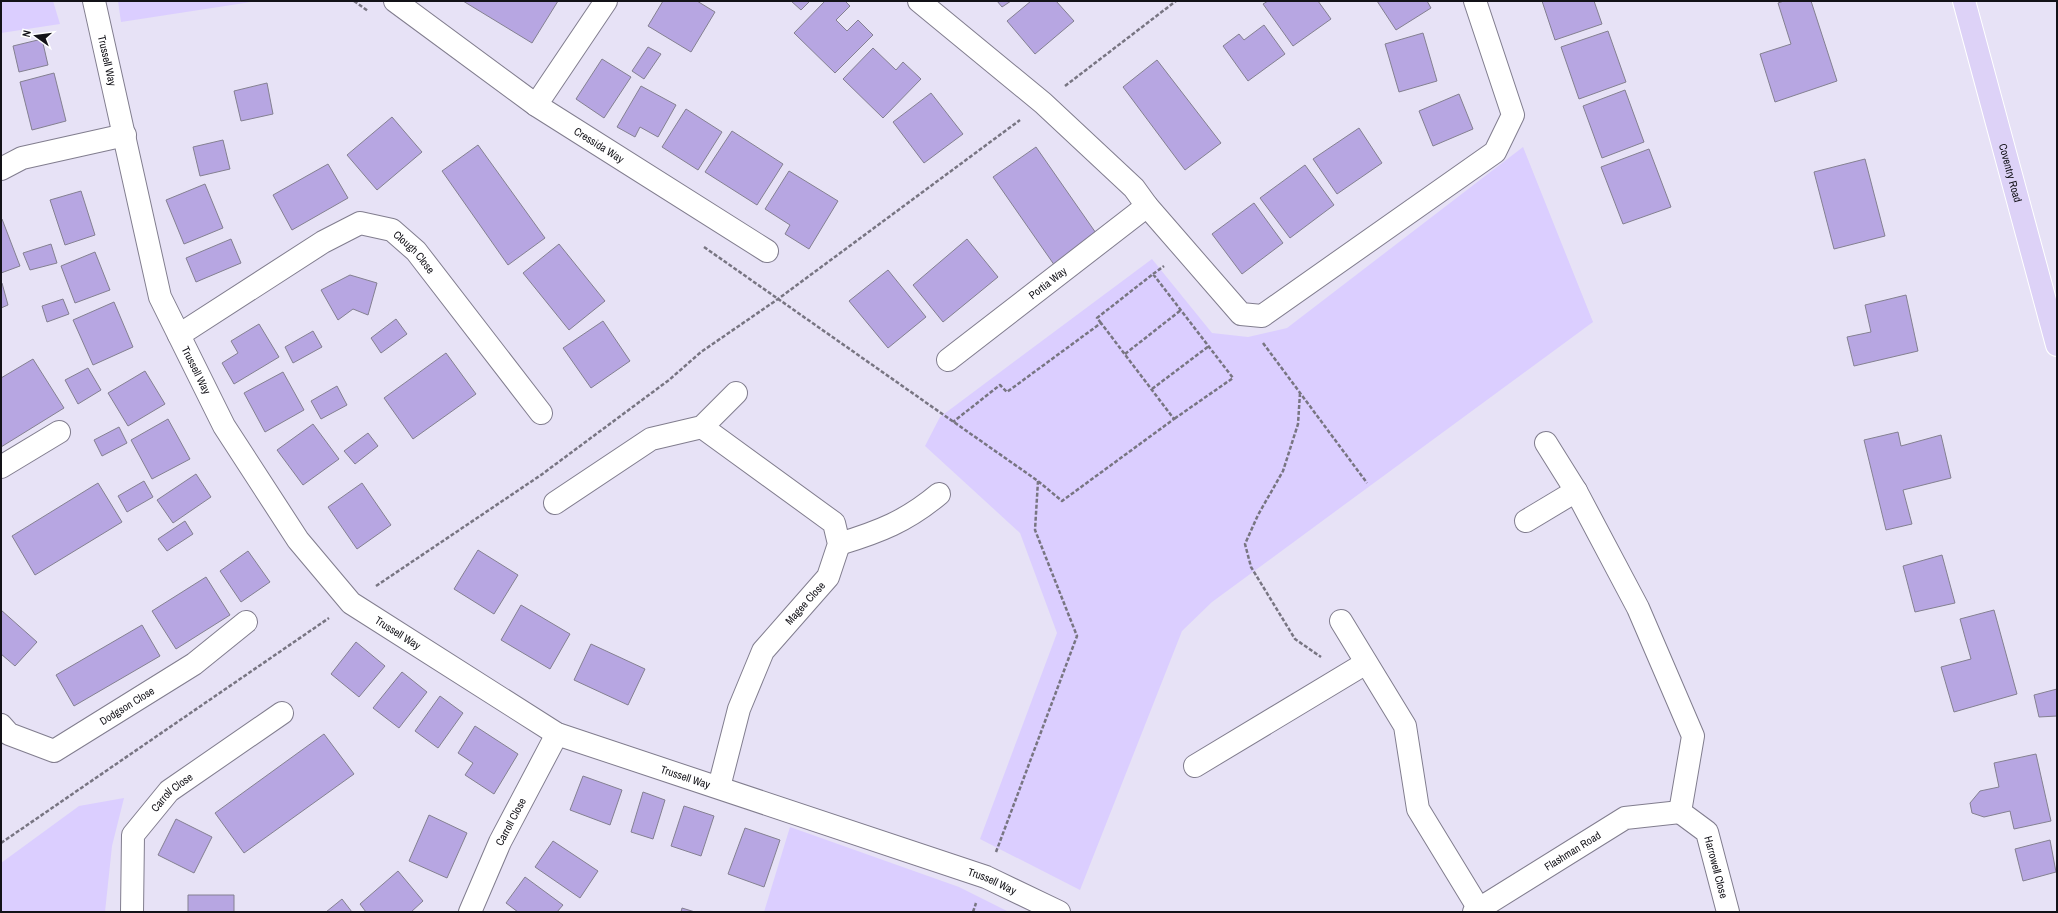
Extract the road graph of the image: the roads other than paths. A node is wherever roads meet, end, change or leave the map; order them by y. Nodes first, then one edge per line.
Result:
1 (94, 1) edge
2 (395, 1) edge
3 (606, 1) edge
4 (919, 1) edge
5 (1475, 1) edge
6 (1964, 1) edge
7 (536, 104) junction
8 (125, 135) junction
9 (1, 169) edge
10 (1147, 206) junction
11 (767, 251) dead end
12 (179, 335) junction
13 (2057, 345) edge
14 (948, 360) dead end
15 (736, 393) dead end
16 (541, 413) dead end
17 (702, 427) junction
18 (59, 432) dead end
19 (1546, 443) dead end
20 (1, 466) edge
21 (1576, 491) junction
22 (939, 494) dead end
23 (555, 503) dead end
24 (1526, 521) dead end
25 (839, 544) junction
26 (1341, 621) dead end
27 (246, 622) dead end
28 (1366, 663) junction
29 (282, 713) dead end
30 (1, 725) edge
31 (557, 734) junction
32 (1195, 766) dead end
33 (719, 787) junction
34 (1680, 812) junction
35 (1477, 910) edge
36 (132, 912) edge
37 (470, 912) edge
38 (1058, 912) edge
39 (1728, 912) edge

1 - 8 street, Trussell Way
2 - 7 street, Cressida Way
3 - 7 street
4 - 10 street
5 - 10 street
6 - 13 main road, Coventry Road
7 - 11 street, Cressida Way
8 - 9 street
8 - 12 street, Trussell Way
10 - 14 street, Portia Way
12 - 16 street, Clough Close
12 - 31 street, Trussell Way
15 - 17 street
17 - 23 street
17 - 25 street
18 - 20 street
19 - 21 street
21 - 24 street
21 - 34 street
22 - 25 street
25 - 33 street, Magee Close
26 - 28 street
27 - 30 street, Dodgson Close
28 - 32 street
28 - 35 street
29 - 36 street, Carroll Close
31 - 33 street, Trussell Way
31 - 37 street, Carroll Close
33 - 38 street, Trussell Way
34 - 35 street, Flashman Road
34 - 39 street, Harrowell Close

